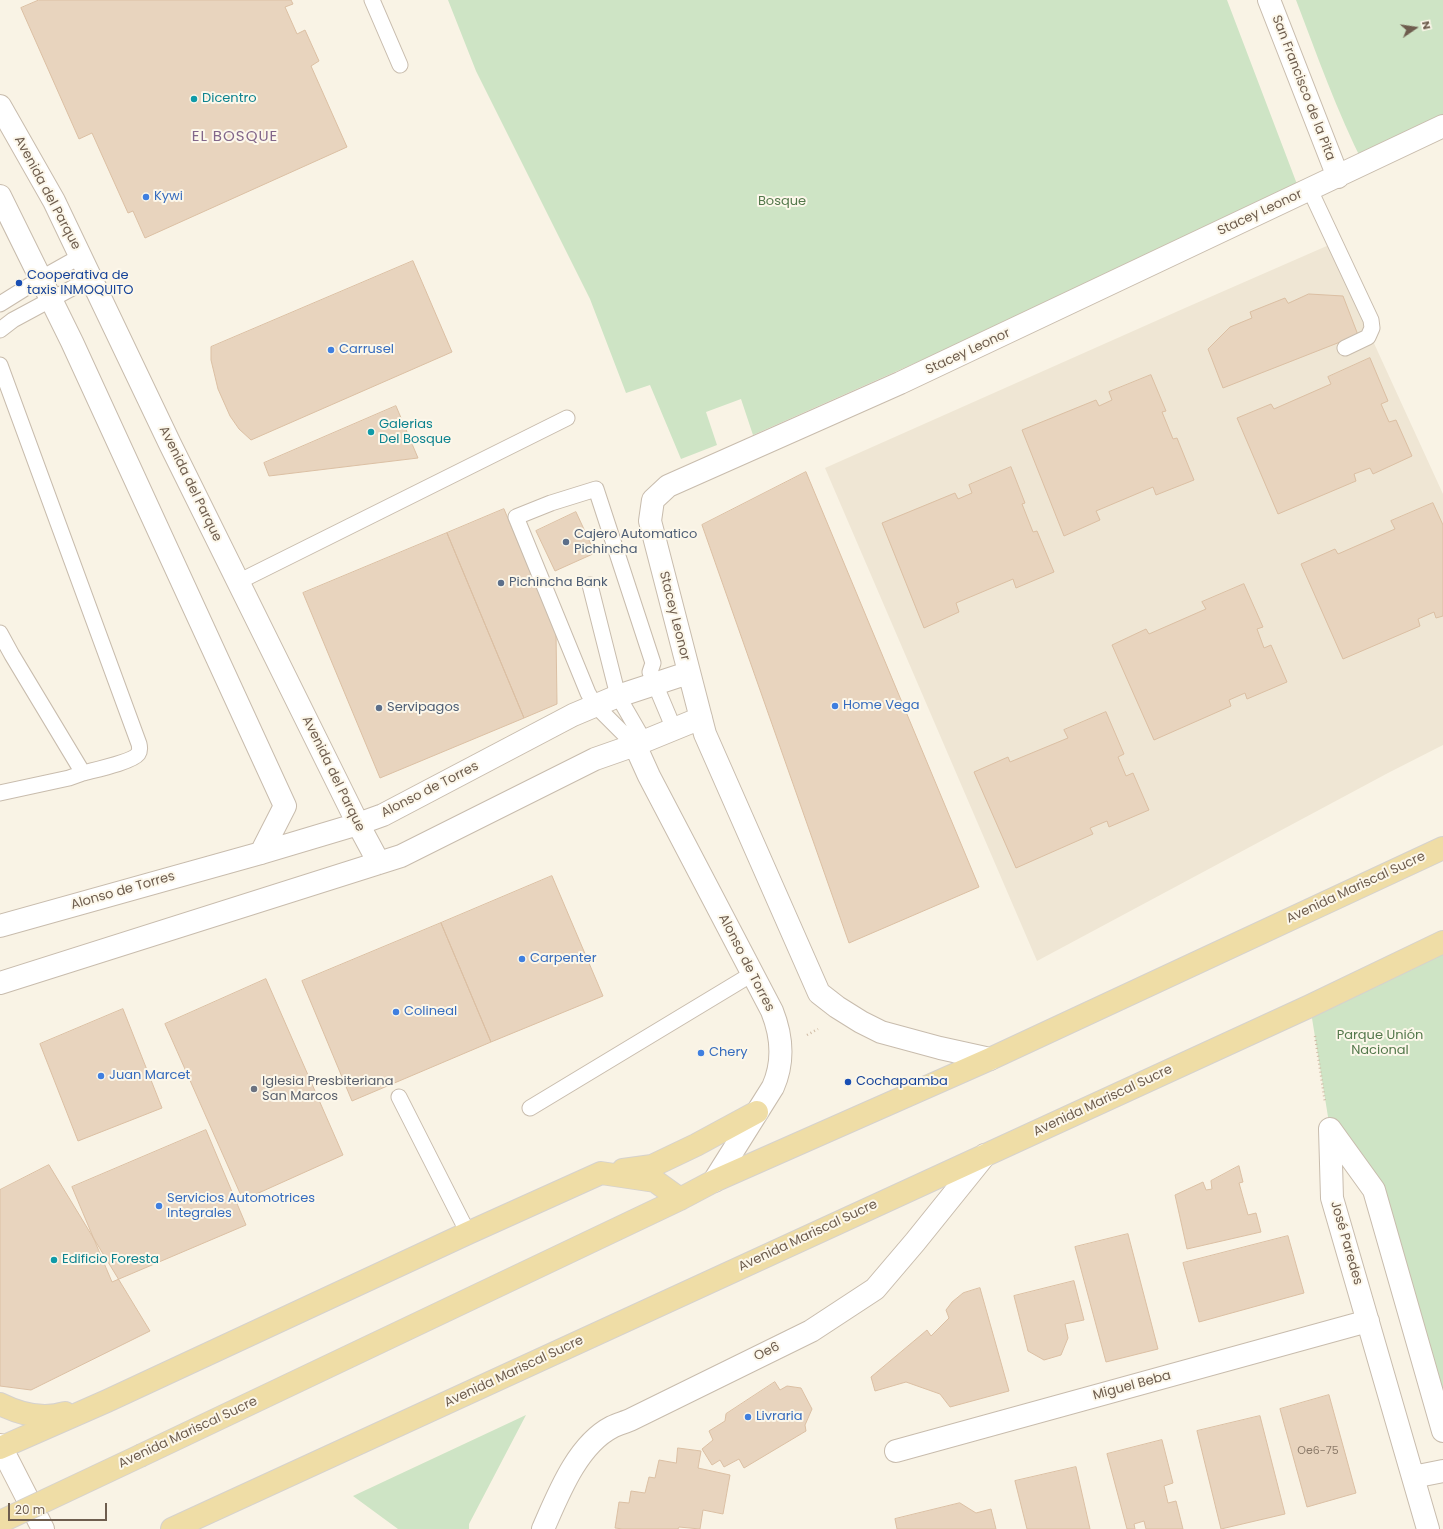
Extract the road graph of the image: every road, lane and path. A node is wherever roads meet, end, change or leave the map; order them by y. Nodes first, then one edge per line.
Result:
1 (372, 0) edge
2 (1269, 0) edge
3 (400, 65) dead end
4 (0, 106) edge
5 (1443, 126) edge
6 (1338, 176) junction
7 (1310, 190) junction
8 (0, 196) edge
9 (81, 256) junction
10 (91, 278) junction
11 (40, 279) junction
12 (51, 300) junction
13 (0, 304) edge
14 (0, 330) edge
15 (1345, 348) dead end
16 (0, 365) edge
17 (567, 418) dead end
18 (238, 582) junction
19 (590, 585) dead end
20 (0, 633) edge
21 (688, 673) junction
22 (654, 684) junction
23 (618, 696) junction
24 (595, 705) junction
25 (701, 718) junction
26 (674, 729) junction
27 (639, 743) junction
28 (83, 773) junction
29 (1, 791) edge
30 (358, 824) junction
31 (1443, 848) edge
32 (261, 854) junction
33 (379, 863) junction
34 (0, 926) edge
35 (1443, 942) edge
36 (752, 974) junction
37 (0, 983) edge
38 (820, 1028) dead end
39 (806, 1035) dead end
40 (1315, 1035) dead end
41 (990, 1059) junction
42 (398, 1097) dead end
43 (530, 1108) dead end
44 (757, 1112) junction
45 (1330, 1129) junction
46 (984, 1155) junction
47 (601, 1173) junction
48 (714, 1181) junction
49 (680, 1199) junction
50 (468, 1233) junction
51 (1368, 1320) junction
52 (107, 1401) junction
53 (0, 1404) edge
54 (1443, 1431) edge
55 (1, 1447) edge
56 (896, 1450) dead end
57 (1443, 1471) edge
58 (1413, 1477) junction
59 (0, 1522) edge
60 (43, 1529) edge
61 (172, 1529) edge
62 (543, 1529) edge
63 (1428, 1529) edge

1 - 3 lane
2 - 6 street, San Francisco de la Pita
4 - 9 street, Avenida del Parque
5 - 6 street, Stacey Leonor
6 - 7 street, Stacey Leonor
7 - 15 lane
7 - 21 street, Stacey Leonor
8 - 11 street
9 - 10 street, Avenida del Parque
9 - 11 lane
10 - 12 lane
10 - 18 street, Avenida del Parque
11 - 12 street
11 - 13 lane
12 - 14 lane
12 - 32 street
16 - 28 lane
17 - 18 lane
18 - 30 street, Avenida del Parque
19 - 23 lane
20 - 28 lane
21 - 22 street, Alonso de Torres
21 - 25 street
22 - 23 street, Alonso de Torres
22 - 24 lane
22 - 26 lane
23 - 24 street, Alonso de Torres
23 - 27 lane
24 - 27 lane
24 - 30 street, Alonso de Torres
25 - 26 street
25 - 41 street
26 - 27 street
27 - 33 street
27 - 36 street, Alonso de Torres
28 - 29 lane
30 - 32 street, Alonso de Torres
30 - 33 street, Avenida del Parque
31 - 41 main road, Avenida Mariscal Sucre
32 - 34 street, Alonso de Torres
33 - 37 street
35 - 46 main road, Avenida Mariscal Sucre
36 - 43 lane
36 - 44 street, Alonso de Torres
38 - 39 path
40 - 45 path
41 - 48 main road, Avenida Mariscal Sucre
42 - 50 lane
44 - 47 main road
44 - 48 street, Alonso de Torres
45 - 51 street, José Paredes
45 - 54 street
46 - 61 main road, Avenida Mariscal Sucre
46 - 62 street, Oe6
47 - 49 main road
47 - 50 main road
48 - 49 main road, Avenida Mariscal Sucre
49 - 59 main road, Avenida Mariscal Sucre, bridge
50 - 52 main road
51 - 56 street, Miguel Beba
51 - 58 street, José Paredes
52 - 53 main road
52 - 55 main road
55 - 60 street
57 - 58 street
58 - 63 street, José Paredes

